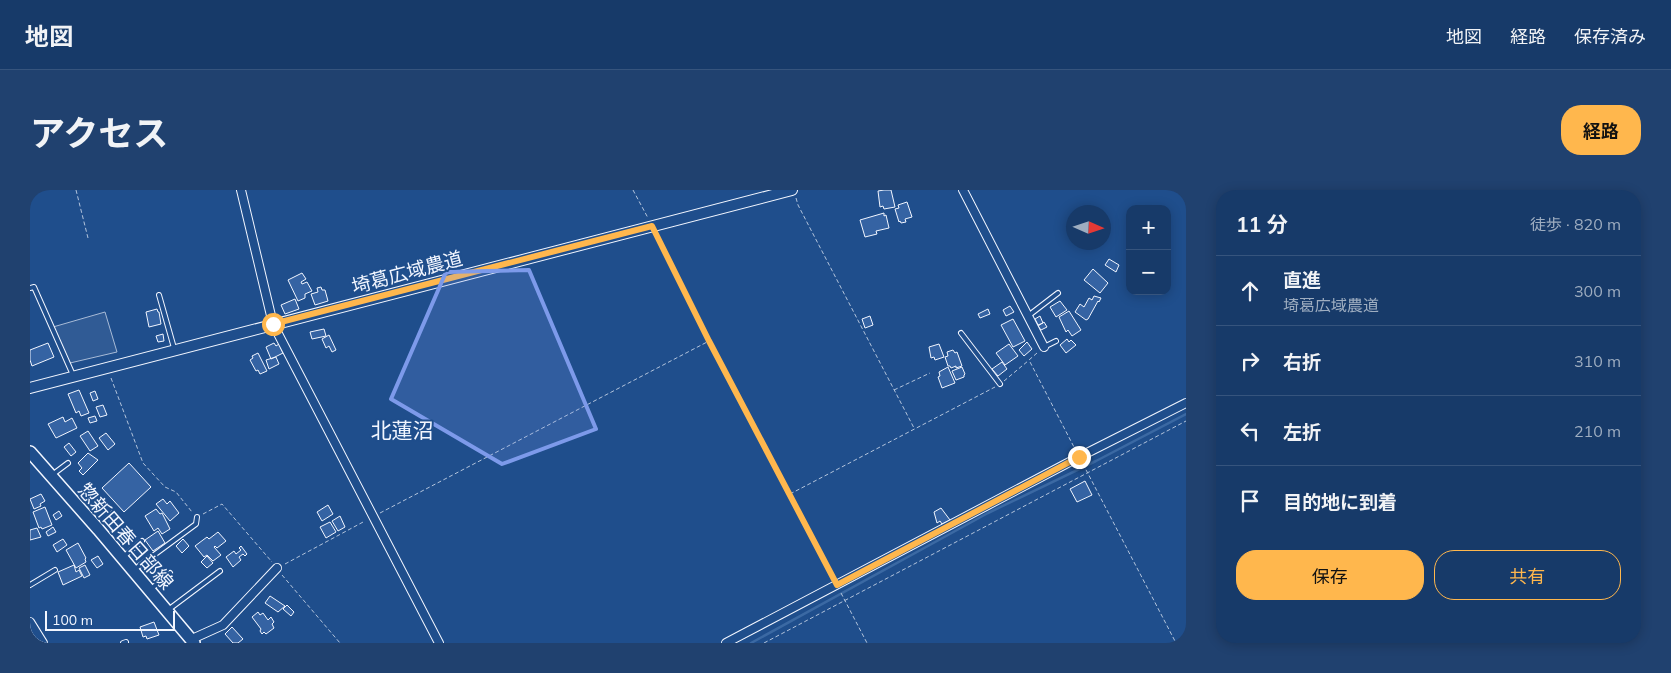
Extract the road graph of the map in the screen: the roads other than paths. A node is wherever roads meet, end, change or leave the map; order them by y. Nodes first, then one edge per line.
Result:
1 (241, 190) edge
2 (963, 190) edge
3 (794, 194) edge
4 (30, 288) edge
5 (1058, 293) dead end
6 (159, 295) dead end
7 (1028, 316) junction
8 (273, 324) junction
9 (962, 333) dead end
10 (1056, 341) dead end
11 (1044, 347) joint
12 (174, 350) junction
13 (73, 377) junction
14 (1000, 384) road end
15 (30, 388) edge
16 (1186, 403) edge
17 (30, 452) edge
18 (68, 462) dead end
19 (51, 476) junction
20 (197, 517) road end
21 (142, 541) dead end
22 (122, 558) junction
23 (277, 568) road end
24 (55, 570) dead end
25 (133, 570) junction
26 (220, 571) dead end
27 (170, 573) dead end
28 (30, 585) edge
29 (150, 590) junction
30 (167, 610) junction
31 (30, 622) edge
32 (193, 641) edge
33 (43, 643) edge
34 (439, 643) edge
35 (726, 643) edge

1 - 8 street
2 - 7 street
3 - 8 street, 埼葛広域農道
4 - 13 lane
5 - 7 lane
6 - 12 lane
7 - 11 street
8 - 12 street, 埼葛広域農道
8 - 34 street
9 - 14 lane
10 - 11 lane
12 - 13 street, 埼葛広域農道
13 - 15 street, 埼葛広域農道
16 - 35 street
17 - 19 main road, 惣新田春日部線
18 - 19 lane
19 - 22 main road, 惣新田春日部線
20 - 25 lane
21 - 22 lane
22 - 25 main road, 惣新田春日部線
23 - 32 street
24 - 28 lane
25 - 29 main road, 惣新田春日部線
26 - 30 lane
27 - 29 lane
29 - 30 main road, 惣新田春日部線
30 - 32 main road, 惣新田春日部線
31 - 33 street

